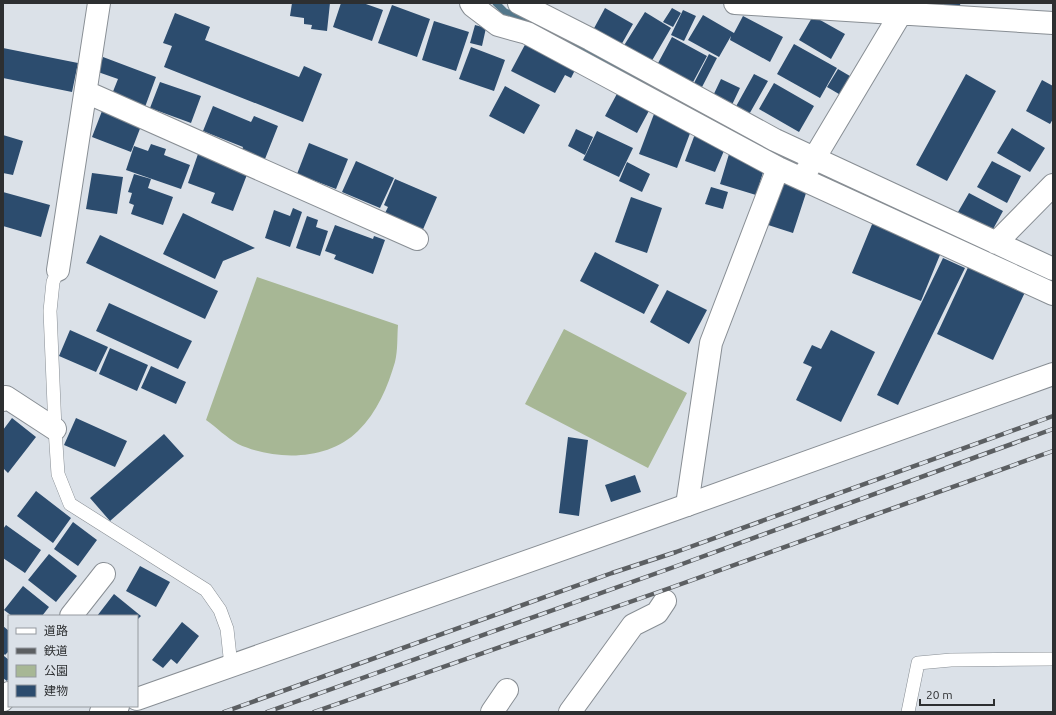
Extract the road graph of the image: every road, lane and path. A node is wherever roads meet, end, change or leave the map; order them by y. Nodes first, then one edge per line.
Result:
1 (99, 3) edge
2 (471, 3) edge
3 (518, 3) edge
4 (746, 3) edge
5 (901, 13) junction
6 (1053, 23) edge
7 (86, 92) junction
8 (778, 168) junction
9 (808, 170) junction
10 (1053, 185) edge
11 (417, 239) dead end
12 (996, 242) junction
13 (1053, 269) edge
14 (58, 270) joint
15 (1053, 294) edge
16 (1053, 374) edge
17 (3, 400) edge
18 (55, 429) junction
19 (687, 505) junction
20 (104, 574) dead end
21 (665, 601) dead end
22 (71, 615) edge
23 (1053, 659) edge
24 (231, 666) junction
25 (507, 690) dead end
26 (138, 699) edge
27 (115, 707) edge
28 (101, 712) edge
29 (492, 712) edge
30 (570, 712) edge
31 (908, 712) edge

1 - 7 street
2 - 8 street
3 - 9 street
4 - 5 street
5 - 6 street
5 - 9 street
7 - 11 street
7 - 14 street
8 - 9 street
8 - 19 street
9 - 12 street
9 - 15 street
10 - 12 street
12 - 13 street
14 - 18 lane
16 - 19 street
17 - 18 street
18 - 24 lane
19 - 24 street
20 - 22 street
21 - 30 street
23 - 31 lane
24 - 26 street
25 - 29 street
27 - 28 street

